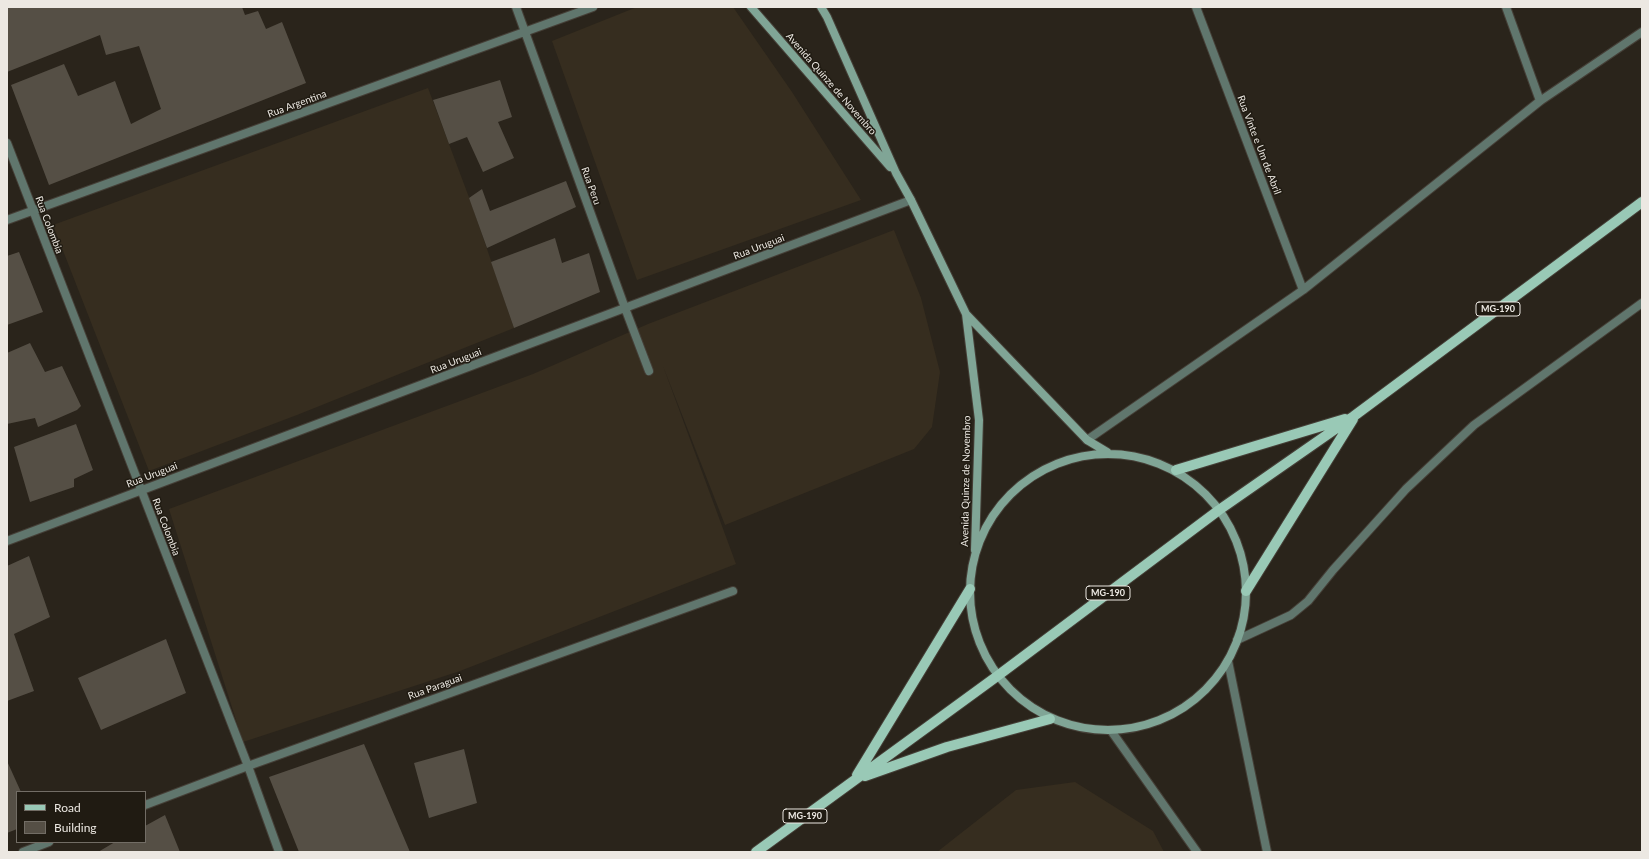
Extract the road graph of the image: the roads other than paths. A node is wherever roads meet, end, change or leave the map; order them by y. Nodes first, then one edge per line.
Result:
1 (516, 7) edge
2 (593, 7) edge
3 (752, 7) edge
4 (820, 7) edge
5 (1196, 7) edge
6 (1506, 7) edge
7 (525, 32) junction
8 (1642, 32) edge
9 (1540, 101) junction
10 (7, 143) edge
11 (896, 174) junction
12 (911, 200) junction
13 (1642, 202) edge
14 (33, 210) junction
15 (7, 220) edge
16 (1303, 290) junction
17 (1642, 303) edge
18 (625, 308) junction
19 (966, 314) junction
20 (649, 371) dead end
21 (1354, 416) junction
22 (1087, 440) junction
23 (1107, 452) junction
24 (1176, 470) junction
25 (141, 490) junction
26 (1219, 510) junction
27 (7, 541) edge
28 (975, 554) junction
29 (970, 589) junction
30 (733, 591) dead end
31 (1246, 591) junction
32 (1238, 640) junction
33 (1228, 661) junction
34 (996, 676) junction
35 (1050, 719) junction
36 (1112, 732) junction
37 (248, 766) junction
38 (854, 780) junction
39 (146, 805) edge
40 (46, 843) edge
41 (23, 852) edge
42 (279, 852) edge
43 (756, 852) edge
44 (1197, 852) edge
45 (1267, 852) edge

1 - 7 street, Rua Peru
2 - 7 street, Rua Argentina
3 - 11 main road, Avenida Quinze de Novembro
4 - 11 main road, Avenida Quinze de Novembro
5 - 16 street, Rua Vinte e Um de Abril
6 - 9 street
7 - 14 street, Rua Argentina
7 - 18 street, Rua Peru
8 - 9 street
9 - 16 street
10 - 14 street, Rua Colombia
11 - 12 main road, Avenida Quinze de Novembro
12 - 18 street, Rua Uruguai
12 - 19 main road, Avenida Quinze de Novembro
13 - 21 main road, MG-190
14 - 15 street, Rua Argentina
14 - 25 street, Rua Colombia
16 - 22 street
17 - 32 street
18 - 20 street, Rua Peru
18 - 25 street, Rua Uruguai
19 - 22 main road, Avenida Quinze de Novembro
19 - 28 main road, Avenida Quinze de Novembro
21 - 24 main road
21 - 26 main road, MG-190
21 - 31 main road
22 - 23 main road, Avenida Quinze de Novembro
23 - 24 main road
23 - 28 main road
24 - 26 main road
25 - 27 street, Rua Uruguai
25 - 37 street, Rua Colombia
26 - 31 main road
26 - 34 main road, MG-190
28 - 29 main road
29 - 34 main road
29 - 38 main road
30 - 37 street, Rua Paraguai
31 - 32 main road
32 - 33 main road
33 - 36 main road
33 - 45 street
34 - 35 main road
34 - 38 main road, MG-190
35 - 36 main road
35 - 38 main road
36 - 44 street
37 - 39 street, Rua Paraguai
37 - 42 street, Rua Colombia
38 - 43 main road, MG-190
40 - 41 street

